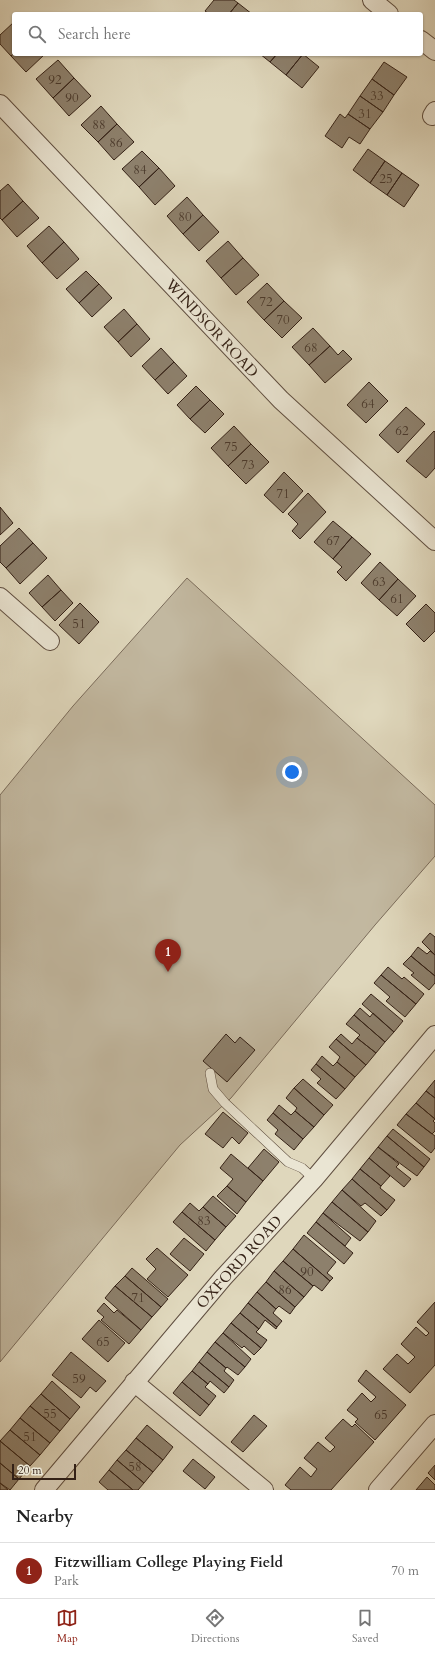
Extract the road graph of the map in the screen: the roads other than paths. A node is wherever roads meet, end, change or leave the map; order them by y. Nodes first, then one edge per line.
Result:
1 (372, 0) edge
2 (387, 12) edge
3 (423, 42) edge
4 (435, 51) edge
5 (0, 104) edge
6 (435, 541) edge
7 (0, 597) edge
8 (50, 641) dead end
9 (435, 1034) edge
10 (210, 1073) dead end
11 (314, 1179) junction
12 (134, 1382) junction
13 (435, 1424) edge
14 (44, 1490) edge
15 (264, 1490) edge
16 (378, 1490) edge

1 - 2 street
3 - 4 street
5 - 6 street, WINDSOR ROAD
7 - 8 street
9 - 11 street, OXFORD ROAD
10 - 11 lane
11 - 12 street, OXFORD ROAD
12 - 14 street, OXFORD ROAD
12 - 15 street
13 - 16 street

